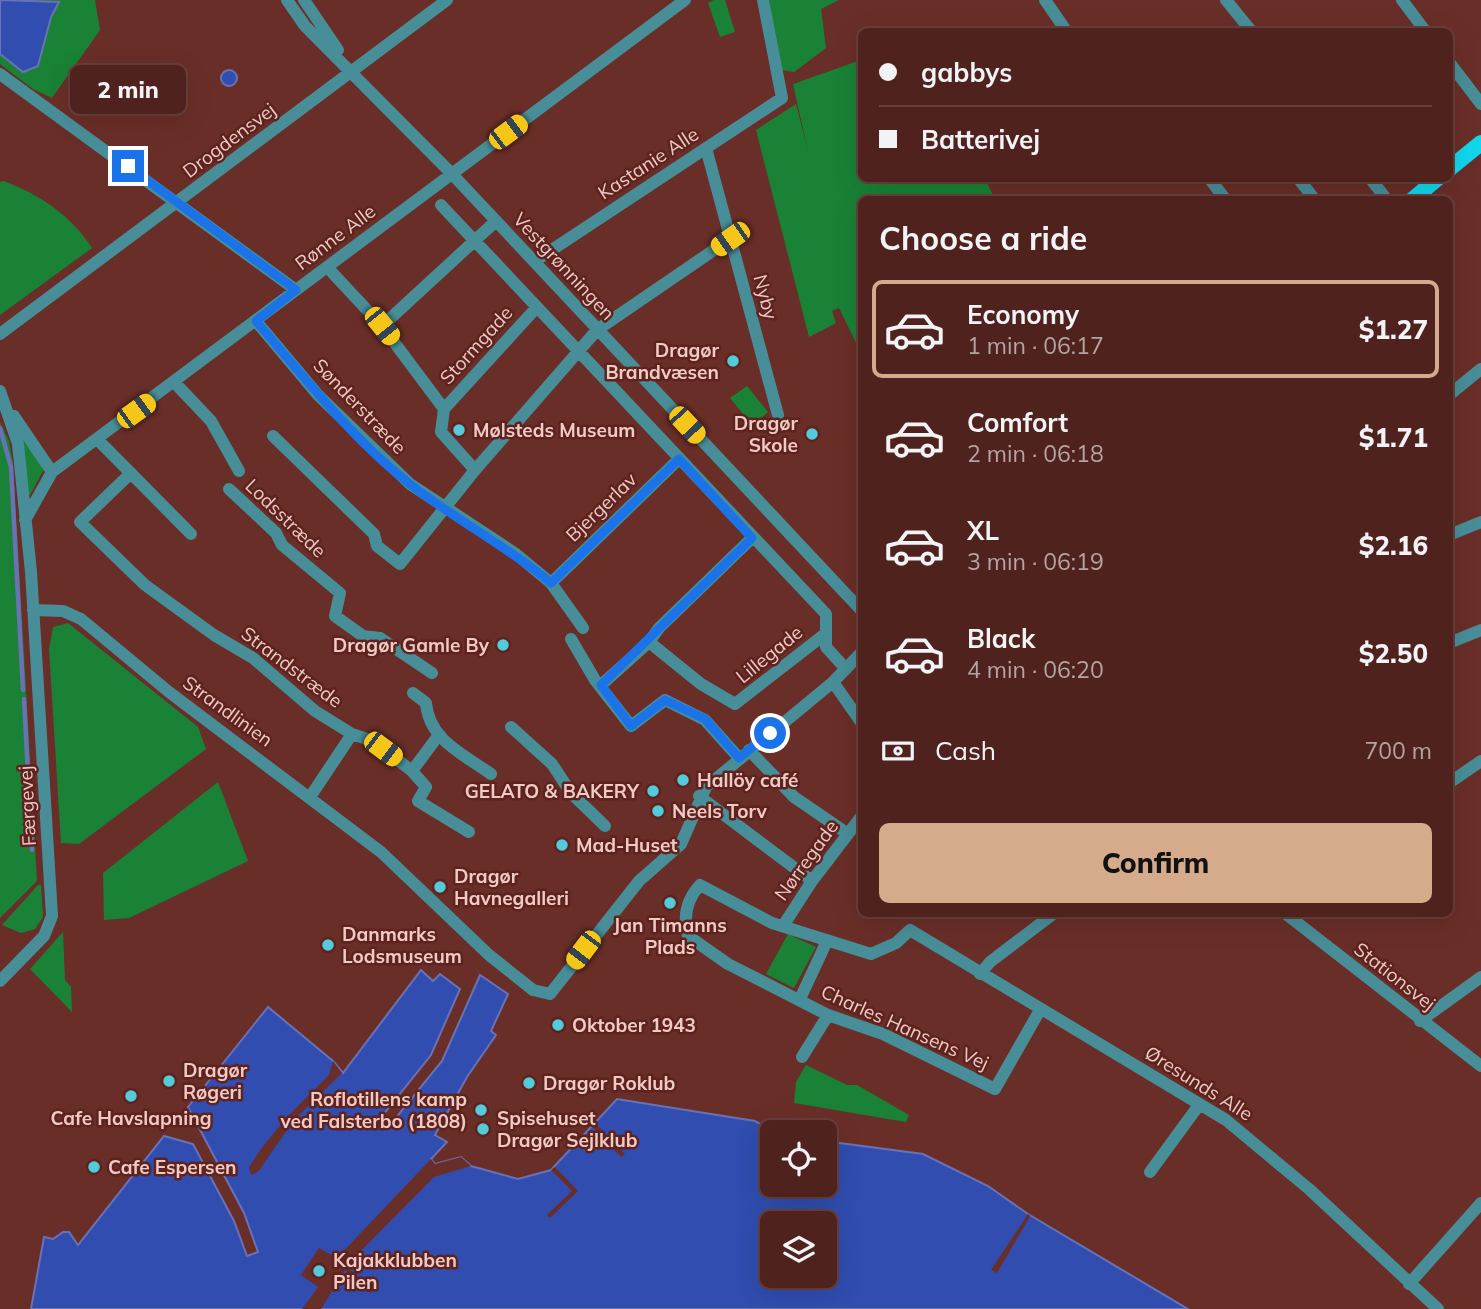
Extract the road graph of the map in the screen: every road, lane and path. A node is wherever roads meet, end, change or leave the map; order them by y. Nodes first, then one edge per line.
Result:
1 (288, 0) edge
2 (304, 0) edge
3 (447, 0) edge
4 (685, 0) edge
5 (763, 0) edge
6 (1045, 0) edge
7 (1226, 0) edge
8 (1402, 0) edge
9 (1064, 28) edge
10 (1249, 28) edge
11 (1423, 28) edge
12 (1453, 67) edge
13 (352, 71) junction
14 (0, 74) edge
15 (1481, 104) edge
16 (1481, 143) edge
17 (706, 148) junction
18 (1453, 166) edge
19 (452, 174) junction
20 (1212, 182) edge
21 (1301, 182) edge
22 (1373, 182) edge
23 (1433, 182) edge
24 (1223, 196) edge
25 (1312, 196) edge
26 (1384, 196) edge
27 (1417, 196) edge
28 (178, 202) junction
29 (441, 205) dead end
30 (496, 221) junction
31 (730, 239) junction
32 (474, 241) junction
33 (535, 261) junction
34 (327, 267) junction
35 (296, 290) junction
36 (537, 307) junction
37 (256, 321) junction
38 (382, 326) junction
39 (597, 330) junction
40 (0, 334) edge
41 (578, 351) junction
42 (1481, 369) edge
43 (174, 382) junction
44 (0, 391) edge
45 (1453, 392) edge
46 (6, 405) junction
47 (444, 409) junction
48 (779, 415) dead end
49 (274, 436) dead end
50 (97, 439) junction
51 (679, 459) junction
52 (475, 470) junction
53 (239, 471) dead end
54 (52, 472) junction
55 (131, 472) junction
56 (229, 489) dead end
57 (446, 508) junction
58 (25, 520) junction
59 (1481, 522) edge
60 (1453, 533) edge
61 (191, 534) dead end
62 (752, 538) junction
63 (551, 583) junction
64 (858, 607) edge
65 (33, 610) junction
66 (583, 628) dead end
67 (1481, 630) edge
68 (825, 634) junction
69 (571, 639) dead end
70 (1453, 641) edge
71 (649, 642) junction
72 (858, 656) edge
73 (846, 668) junction
74 (432, 673) dead end
75 (833, 682) junction
76 (601, 685) junction
77 (413, 693) dead end
78 (858, 718) edge
79 (511, 727) dead end
80 (352, 734) junction
81 (438, 737) junction
82 (744, 754) junction
83 (1481, 761) edge
84 (412, 771) junction
85 (491, 774) dead end
86 (1453, 780) edge
87 (699, 796) junction
88 (310, 797) junction
89 (858, 821) edge
90 (605, 827) dead end
91 (469, 832) dead end
92 (848, 834) junction
93 (812, 881) junction
94 (1046, 917) edge
95 (1290, 917) edge
96 (783, 926) junction
97 (827, 943) junction
98 (980, 974) junction
99 (1481, 977) edge
100 (0, 981) edge
101 (800, 999) junction
102 (1040, 1010) junction
103 (828, 1015) junction
104 (1420, 1021) junction
105 (802, 1057) dead end
106 (1481, 1066) edge
107 (1199, 1105) junction
108 (1150, 1172) dead end
109 (1481, 1203) edge
110 (1409, 1284) junction
111 (1438, 1309) edge

1 - 13 street, Vestgrønningen
2 - 13 street, Vestgrønningen
3 - 13 street, Drogdensvej
4 - 19 street, Rønne Alle
5 - 17 street, Kastanie Alle
6 - 9 street
7 - 10 street
8 - 11 street
12 - 15 street
13 - 19 street, Vestgrønningen
13 - 28 street, Drogdensvej
14 - 28 street
16 - 18 main road
17 - 31 street, Nyby
17 - 33 street, Kastanie Alle
19 - 30 street, Vestgrønningen
19 - 34 street, Rønne Alle
20 - 24 street
21 - 25 street
22 - 26 street
23 - 27 main road
28 - 35 street
28 - 40 street, Drogdensvej
29 - 32 street
30 - 32 street
30 - 33 street, Vestgrønningen
31 - 39 street
31 - 48 street, Nyby
32 - 36 street
32 - 38 street
33 - 39 street, Vestgrønningen
34 - 35 street, Rønne Alle
34 - 38 street
35 - 37 street, Rønne Alle
36 - 41 street
36 - 47 street, Stormgade
37 - 43 street, Rønne Alle
37 - 57 street, Sønderstræde
38 - 47 street
39 - 41 street
39 - 64 street, Vestgrønningen
41 - 51 street
41 - 52 street
42 - 45 street
43 - 50 street, Rønne Alle
43 - 53 street
44 - 46 street
46 - 54 street
46 - 58 street
47 - 52 street
49 - 57 street
50 - 54 street, Rønne Alle
50 - 55 street
51 - 62 street
51 - 63 street, Bjergerlav
52 - 57 street
54 - 58 street, Rønne Alle
55 - 61 street
55 - 80 street, Strandstræde
56 - 74 street, Lodsstræde
57 - 63 street, Sønderstræde
58 - 65 street
59 - 60 street
62 - 68 street
62 - 71 street
63 - 66 street, Sønderstræde
65 - 88 street, Strandlinien
65 - 100 street, Færgevej
67 - 70 street
68 - 71 street, Lillegade
68 - 73 street
69 - 76 street
71 - 76 street
72 - 73 street
73 - 75 street
75 - 78 street
75 - 82 street
76 - 82 street
77 - 81 street
79 - 90 street
80 - 84 street, Strandstræde
80 - 88 street
81 - 84 street
81 - 85 street
82 - 87 street
82 - 92 street
83 - 86 street
84 - 91 street
87 - 88 street, Strandlinien
87 - 93 street
89 - 92 street, Nørregade
92 - 93 street, Nørregade
93 - 96 street, Nørregade
94 - 98 street
95 - 104 street, Stationsvej
96 - 97 street
96 - 101 street, Charles Hansens Vej
97 - 98 street, Øresunds Alle
97 - 101 street
98 - 102 street, Øresunds Alle
99 - 104 street
101 - 103 street, Charles Hansens Vej
102 - 103 street, Charles Hansens Vej
102 - 107 street, Øresunds Alle
103 - 105 street
104 - 106 street, Stationsvej
107 - 108 street
107 - 110 street, Øresunds Alle
109 - 110 street
110 - 111 street, Øresunds Alle

